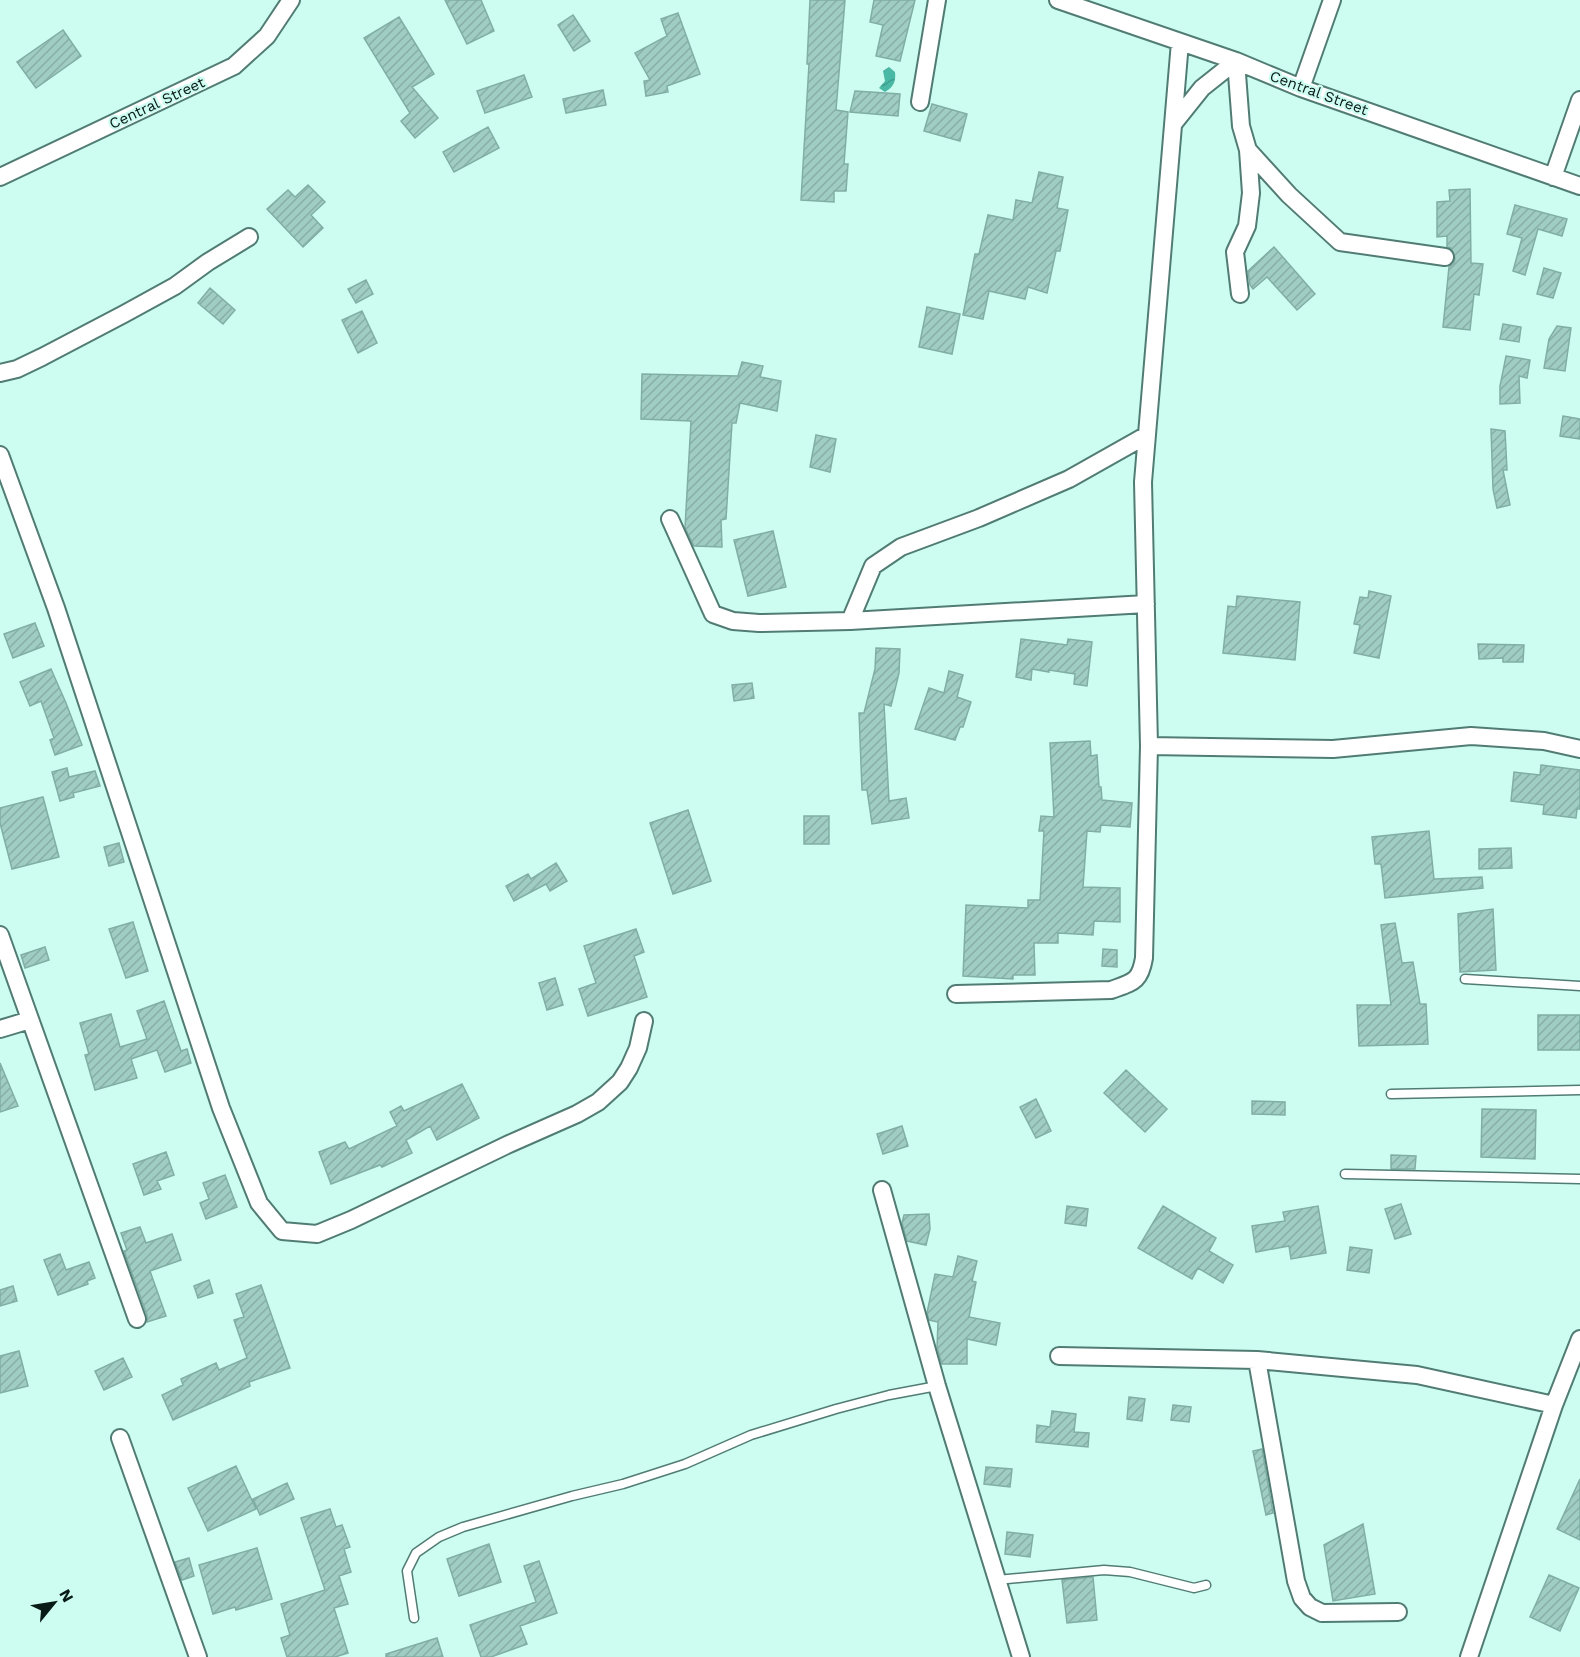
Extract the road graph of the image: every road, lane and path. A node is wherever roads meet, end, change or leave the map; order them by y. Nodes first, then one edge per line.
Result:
1 (291, 0) edge
2 (937, 0) edge
3 (1058, 0) edge
4 (1332, 0) edge
5 (1180, 42) junction
6 (1236, 61) junction
7 (1301, 88) junction
8 (1580, 100) edge
9 (920, 102) dead end
10 (1174, 123) junction
11 (1248, 150) junction
12 (0, 177) edge
13 (1553, 177) junction
14 (1580, 186) edge
15 (249, 237) dead end
16 (1445, 257) dead end
17 (1240, 294) dead end
18 (0, 373) edge
19 (1146, 435) junction
20 (0, 455) edge
21 (670, 519) dead end
22 (1146, 604) junction
23 (850, 621) junction
24 (1149, 746) junction
25 (1580, 749) edge
26 (0, 935) edge
27 (1465, 979) dead end
28 (1580, 986) edge
29 (956, 994) dead end
30 (30, 1020) junction
31 (644, 1021) dead end
32 (0, 1029) edge
33 (1580, 1090) edge
34 (1391, 1094) dead end
35 (1345, 1174) dead end
36 (1580, 1179) edge
37 (882, 1190) dead end
38 (137, 1318) dead end
39 (1580, 1339) edge
40 (1059, 1356) dead end
41 (1257, 1360) junction
42 (937, 1386) junction
43 (1554, 1405) junction
44 (120, 1438) dead end
45 (996, 1580) junction
46 (1206, 1585) dead end
47 (1398, 1612) dead end
48 (414, 1618) dead end
49 (198, 1657) edge
50 (1021, 1657) edge
51 (1469, 1657) edge

1 - 12 street, Central Street
2 - 9 street
3 - 5 street, Central Street
4 - 7 street
5 - 6 street, Central Street
5 - 10 street
6 - 7 street, Central Street
6 - 10 street
6 - 11 street
7 - 13 street, Central Street
8 - 13 street
10 - 19 street
11 - 16 street
11 - 17 street
13 - 14 street, Central Street
15 - 18 street
19 - 22 street
19 - 23 street
20 - 31 street
21 - 23 street
22 - 23 street
22 - 24 street
24 - 25 street
24 - 29 street
26 - 30 street
27 - 28 lane
30 - 32 street
30 - 38 street
33 - 34 lane
35 - 36 lane
37 - 42 street
39 - 43 street
40 - 41 street
41 - 43 street
41 - 47 street
42 - 45 street
42 - 48 lane
43 - 51 street
44 - 49 street
45 - 46 lane
45 - 50 street

